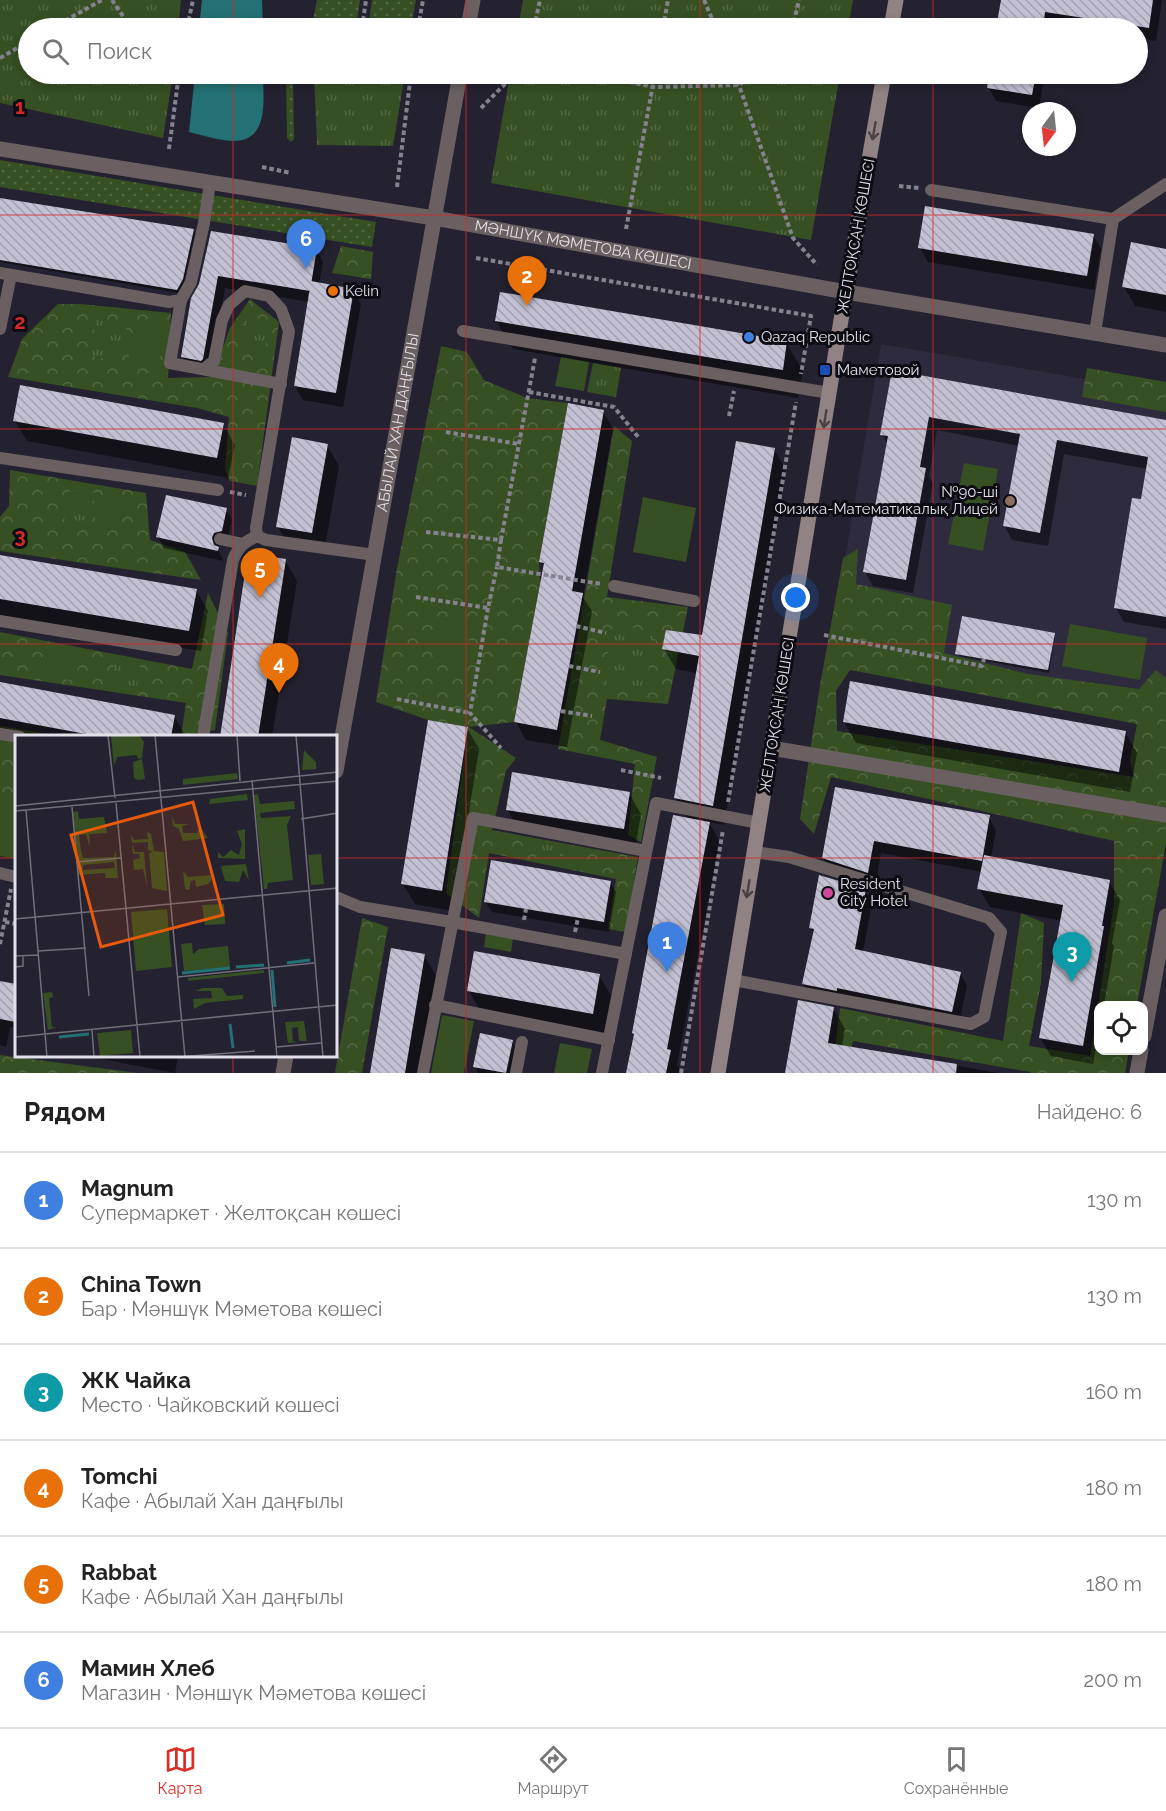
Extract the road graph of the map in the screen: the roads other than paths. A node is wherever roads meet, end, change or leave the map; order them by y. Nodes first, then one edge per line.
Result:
1 (473, 0) edge
2 (896, 0) edge
3 (470, 18) edge
4 (893, 18) edge
5 (458, 84) edge
6 (882, 84) edge
7 (0, 149) edge
8 (210, 183) junction
9 (1166, 184) edge
10 (931, 190) dead end
11 (434, 218) junction
12 (1113, 219) junction
13 (5, 274) edge
14 (846, 292) junction
15 (181, 300) junction
16 (0, 329) edge
17 (463, 331) dead end
18 (1095, 333) junction
19 (1166, 345) edge
20 (204, 369) junction
21 (281, 384) junction
22 (829, 393) junction
23 (0, 458) edge
24 (218, 490) road end
25 (257, 536) junction
26 (220, 540) dead end
27 (243, 544) junction
28 (375, 555) junction
29 (614, 586) road end
30 (694, 601) dead end
31 (0, 621) edge
32 (176, 650) dead end
33 (0, 734) edge
34 (203, 735) edge
35 (15, 736) edge
36 (771, 748) junction
37 (338, 760) edge
38 (1166, 815) edge
39 (759, 823) junction
40 (646, 851) junction
41 (754, 852) junction
42 (0, 873) edge
43 (15, 877) edge
44 (338, 898) edge
45 (1166, 916) edge
46 (452, 921) junction
47 (626, 954) junction
48 (733, 980) junction
49 (435, 1005) junction
50 (1148, 1010) edge
51 (609, 1040) junction
52 (522, 1042) dead end
53 (1140, 1055) edge
54 (286, 1058) edge
55 (283, 1073) edge
56 (423, 1073) edge
57 (516, 1073) edge
58 (603, 1073) edge
59 (718, 1073) edge
60 (1137, 1073) edge

1 - 3 street
2 - 4 main road
5 - 11 street, АБЫЛАЙ ХАН ДАҢҒЫЛЫ
6 -> 14 main road, ЖЕЛТОҚСАН КӨШЕСІ
7 - 8 street, МӘНШҮК МӘМЕТОВА КӨШЕСІ
8 - 11 street, МӘНШҮК МӘМЕТОВА КӨШЕСІ
8 - 15 lane
9 - 12 lane
10 - 12 lane
11 - 14 street, МӘНШҮК МӘМЕТОВА КӨШЕСІ
11 - 28 street, АБЫЛАЙ ХАН ДАҢҒЫЛЫ
12 - 18 lane
13 - 15 lane
13 - 16 lane
14 - 18 street, МӘНШҮК МӘМЕТОВА КӨШЕСІ
14 - 22 main road, ЖЕЛТОҚСАН КӨШЕСІ
15 - 20 lane
17 - 22 lane
18 - 19 street, МӘНШҮК МӘМЕТОВА КӨШЕСІ
20 - 21 lane
20 - 21 lane
21 - 25 lane
22 -> 36 main road, ЖЕЛТОҚСАН КӨШЕСІ
23 - 24 lane
25 - 27 lane
25 - 28 lane
26 - 27 lane
27 - 34 lane
28 - 37 street, АБЫЛАЙ ХАН ДАҢҒЫЛЫ
29 - 30 lane
31 - 32 lane
33 - 35 lane
36 - 38 street
36 - 39 main road, ЖЕЛТОҚСАН КӨШЕСІ
39 - 40 lane
39 - 41 main road, ЖЕЛТОҚСАН КӨШЕСІ
40 - 46 lane
40 - 47 lane
41 -> 48 main road, ЖЕЛТОҚСАН КӨШЕСІ
41 - 48 lane
42 - 43 lane
44 - 46 lane
45 - 50 street
46 - 47 lane
46 - 49 lane
47 - 51 lane
48 - 59 main road, ЖЕЛТОҚСАН КӨШЕСІ
49 - 51 lane
49 - 56 lane
51 - 58 lane
52 - 57 lane
53 - 60 street
54 - 55 street

